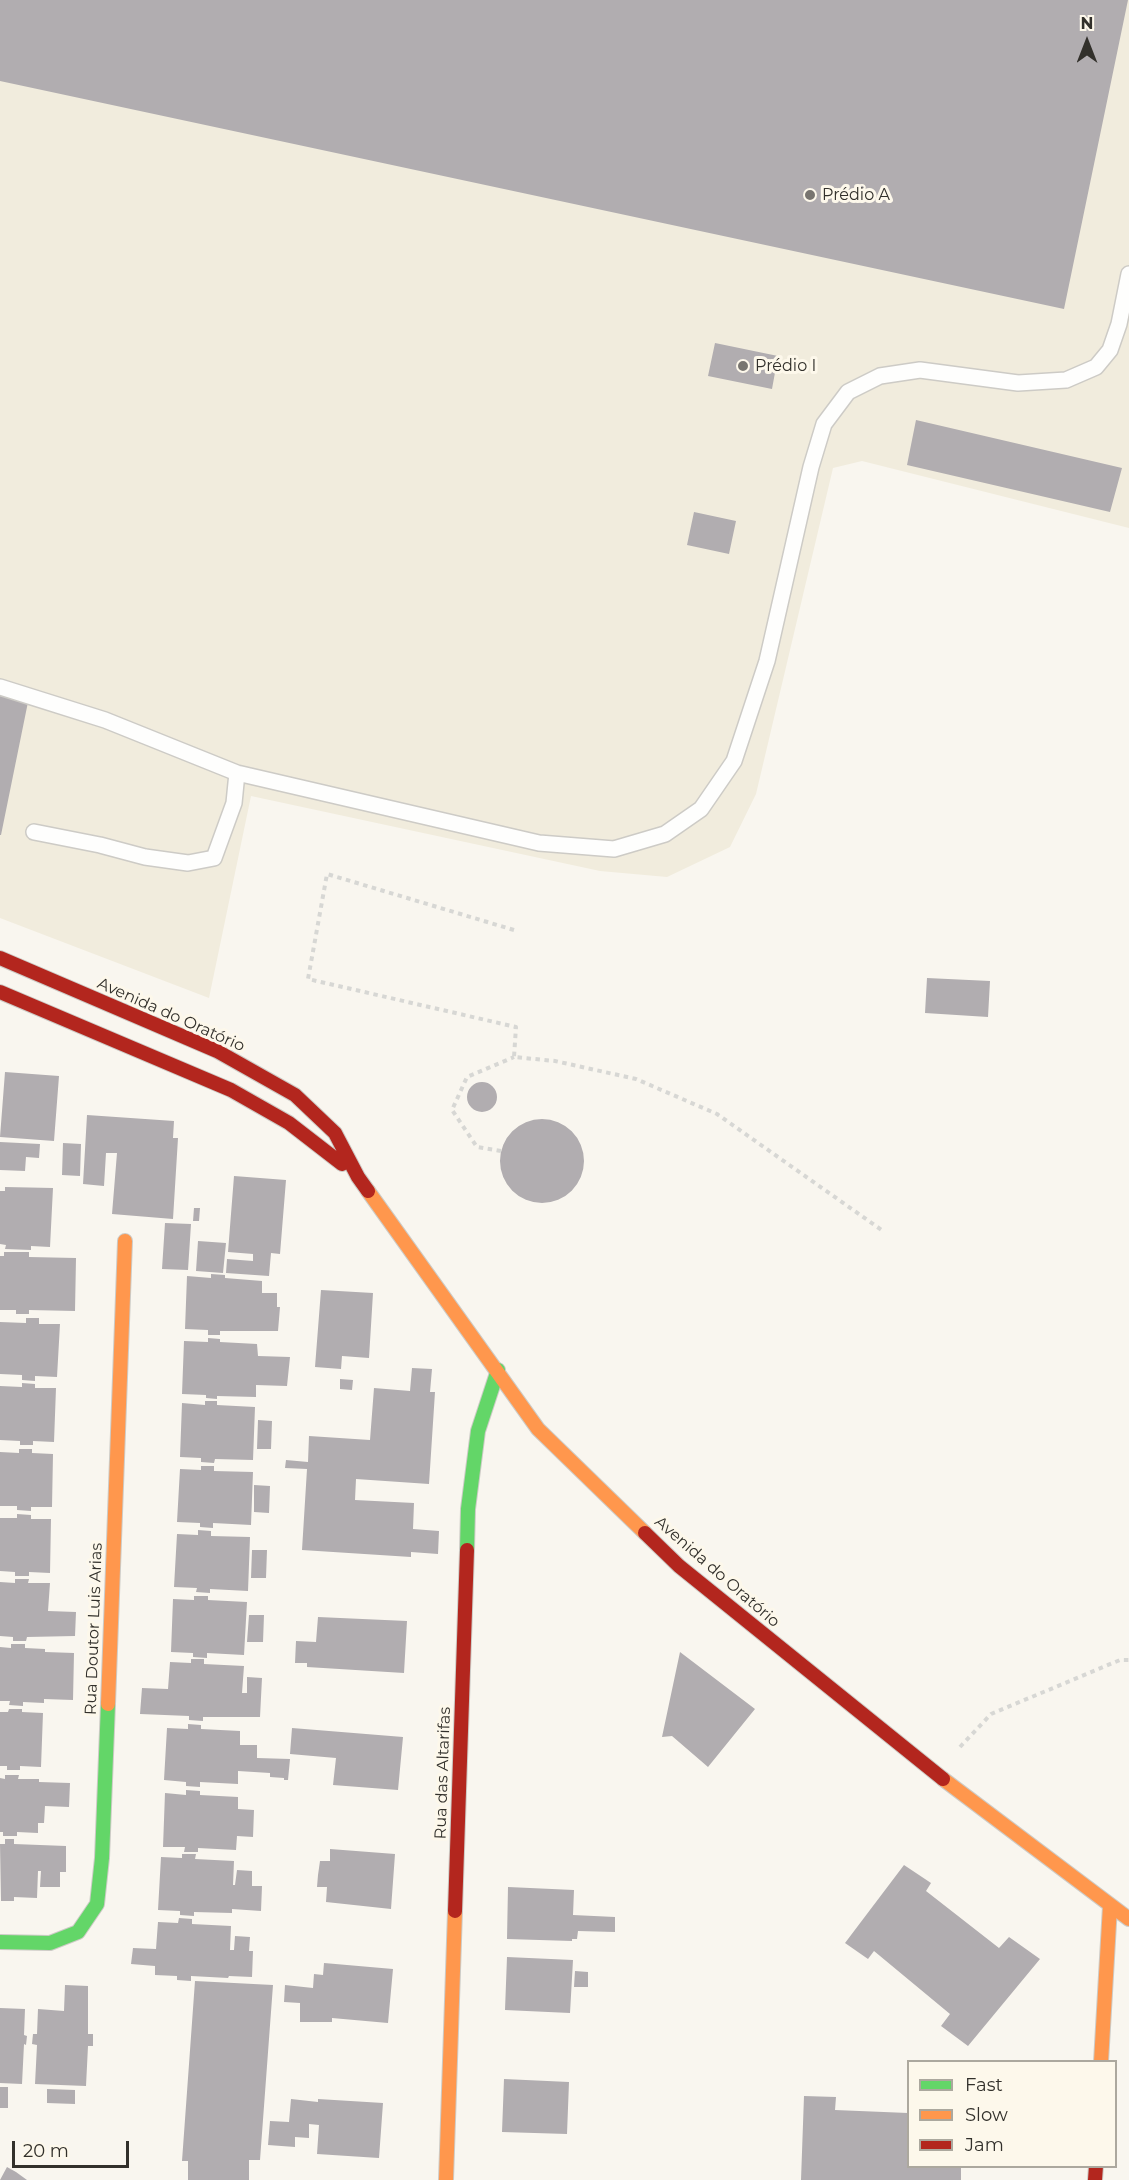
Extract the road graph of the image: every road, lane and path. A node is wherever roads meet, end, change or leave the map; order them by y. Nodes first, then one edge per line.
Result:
1 (1129, 274) edge
2 (0, 687) edge
3 (237, 773) junction
4 (34, 832) dead end
5 (514, 930) dead end
6 (0, 958) edge
7 (0, 992) edge
8 (514, 1057) junction
9 (501, 1151) dead end
10 (358, 1177) junction
11 (883, 1231) dead end
12 (126, 1241) dead end
13 (498, 1370) junction
14 (1129, 1660) edge
15 (934, 1773) junction
16 (1110, 1906) junction
17 (1129, 1919) edge
18 (0, 1942) edge
19 (1101, 2060) edge
20 (446, 2180) edge

1 - 3 lane
2 - 3 lane
3 - 4 lane
5 - 8 path
6 - 10 main road, Avenida do Oratório
7 - 10 main road, Avenida do Oratório
8 - 9 path
8 - 11 path
10 - 13 main road, Avenida do Oratório
12 - 18 main road, Rua Doutor Luis Arias
13 - 15 main road, Avenida do Oratório
13 - 20 main road, Rua das Altarifas
14 - 15 path
15 - 16 main road, Avenida do Oratório
16 - 17 main road, Avenida do Oratório
16 - 19 main road

